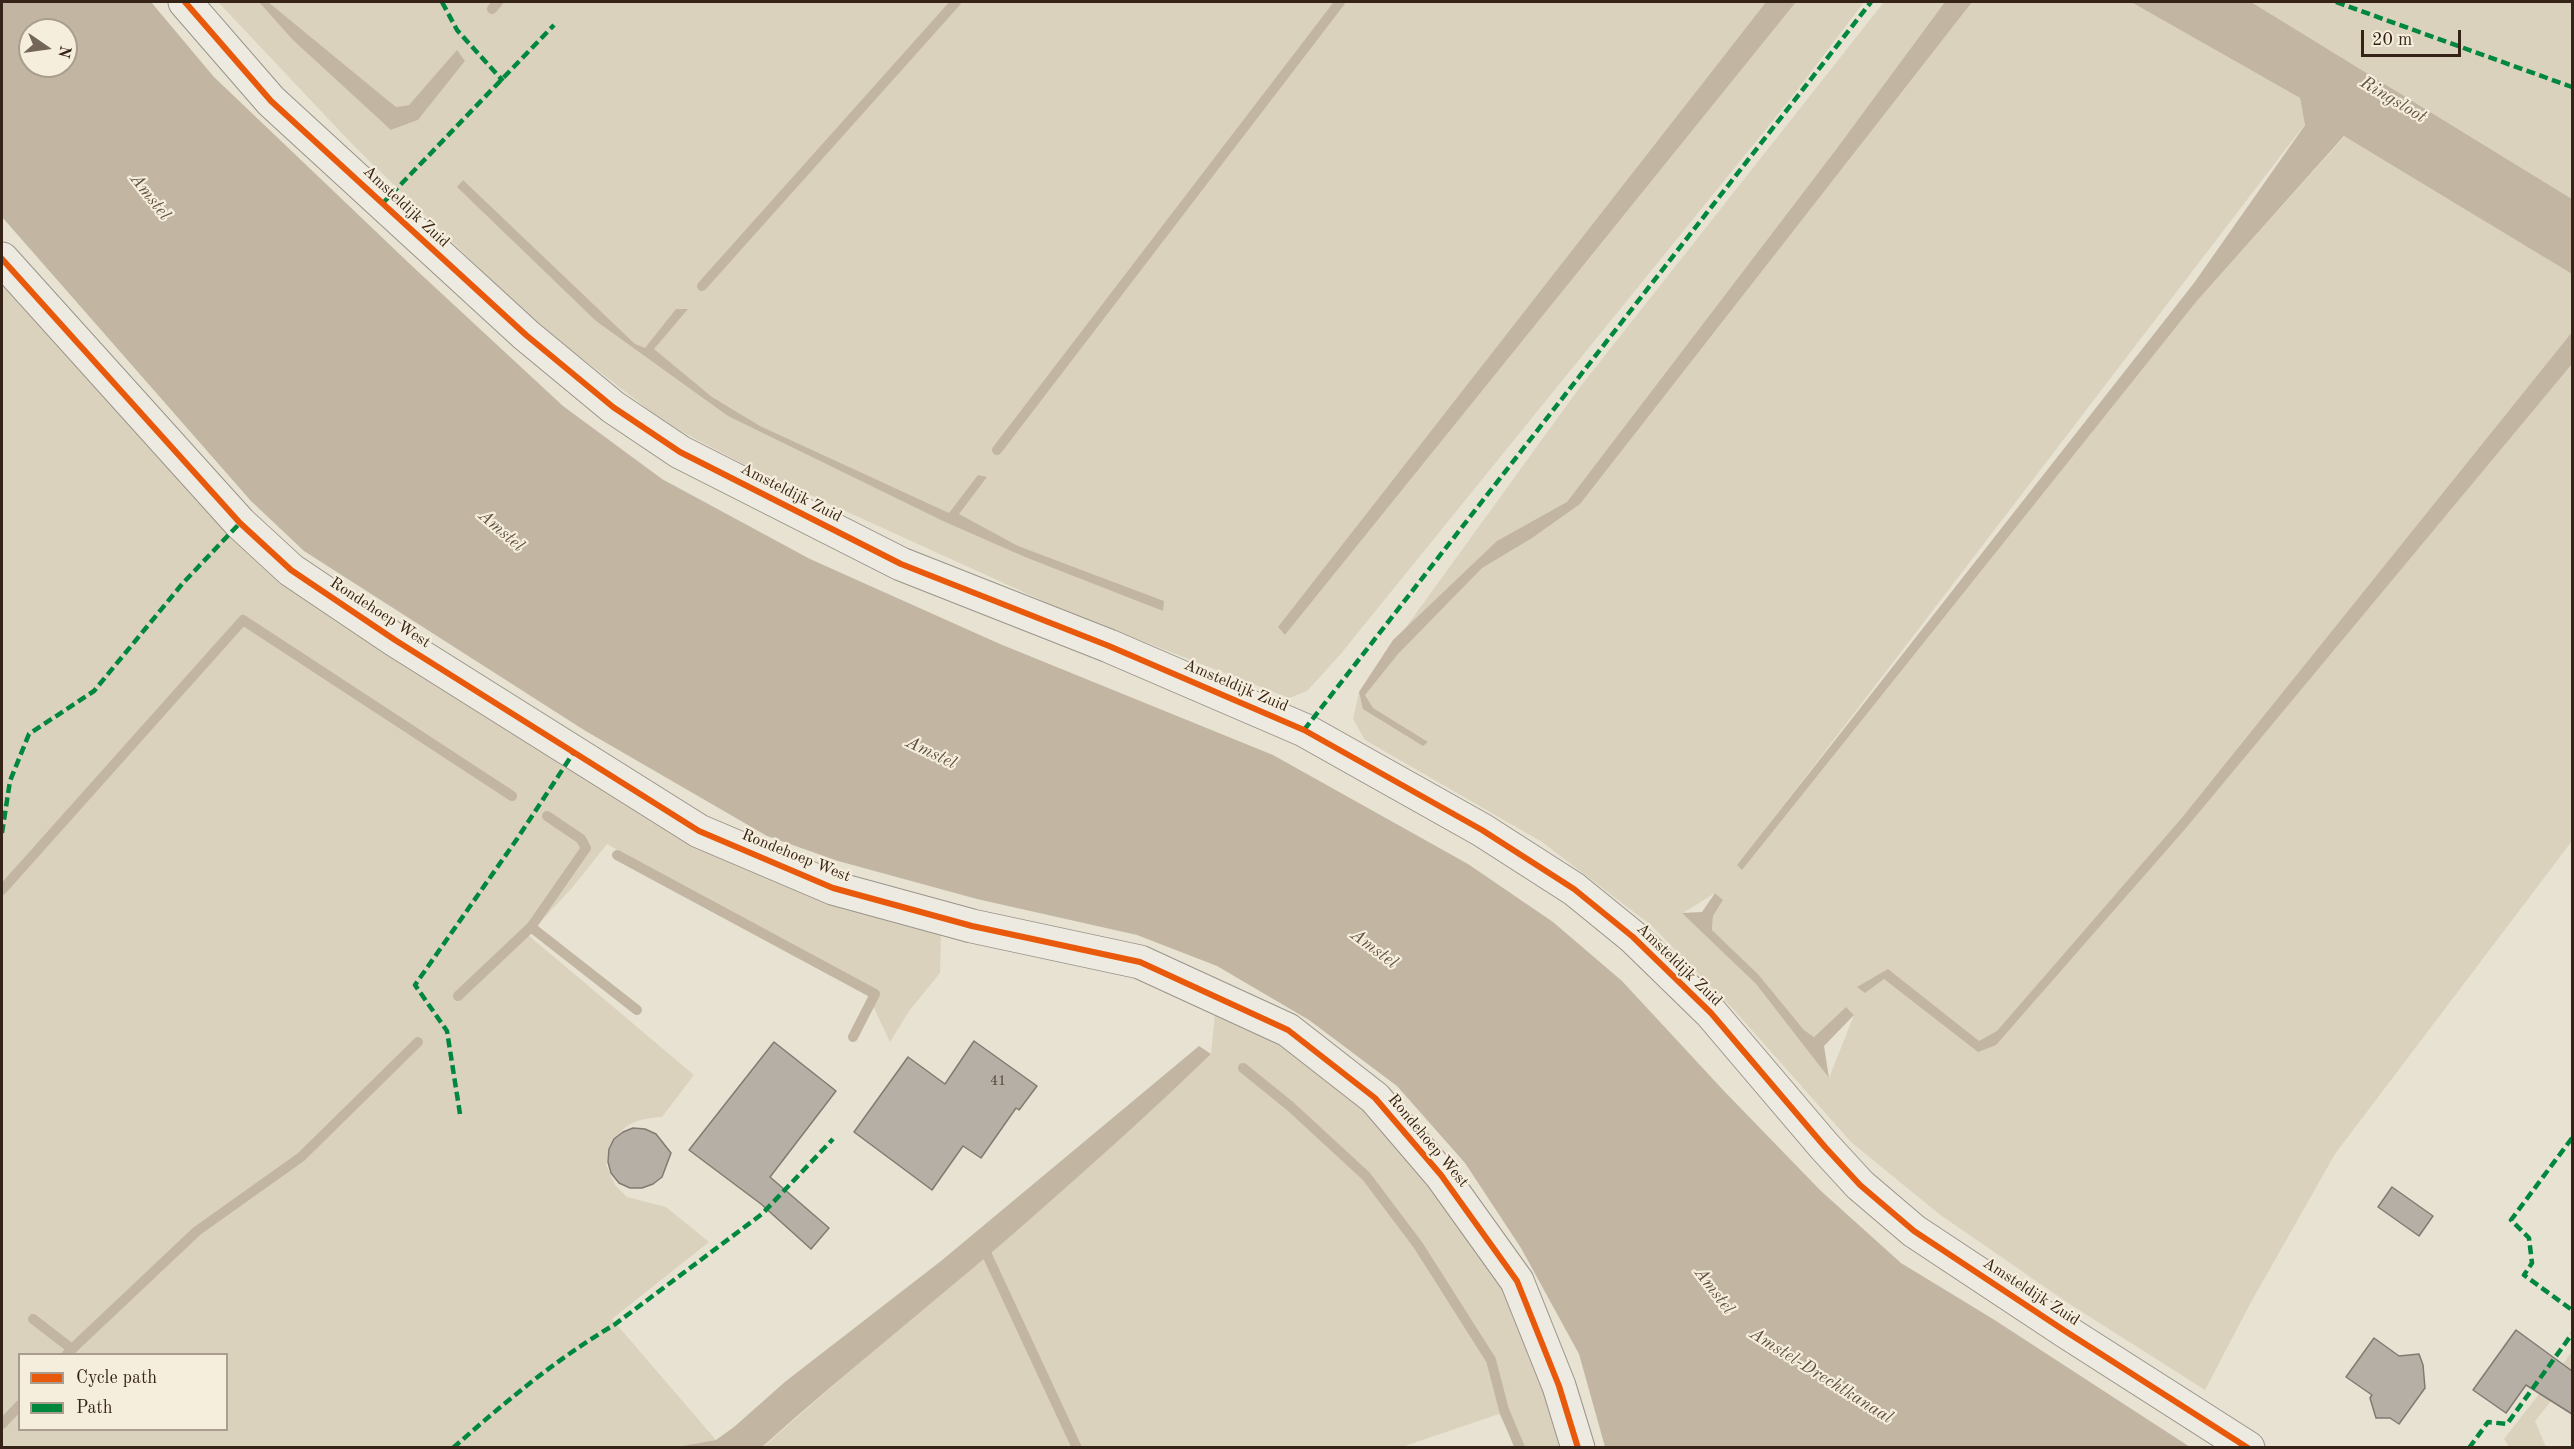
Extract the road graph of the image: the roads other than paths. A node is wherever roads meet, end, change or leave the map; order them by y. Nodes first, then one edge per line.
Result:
1 (185, 2) edge
2 (2, 259) edge
3 (1578, 1448) edge
4 (2248, 1448) edge

1 - 4 street, Amsteldijk Zuid
2 - 3 street, Rondehoep West

